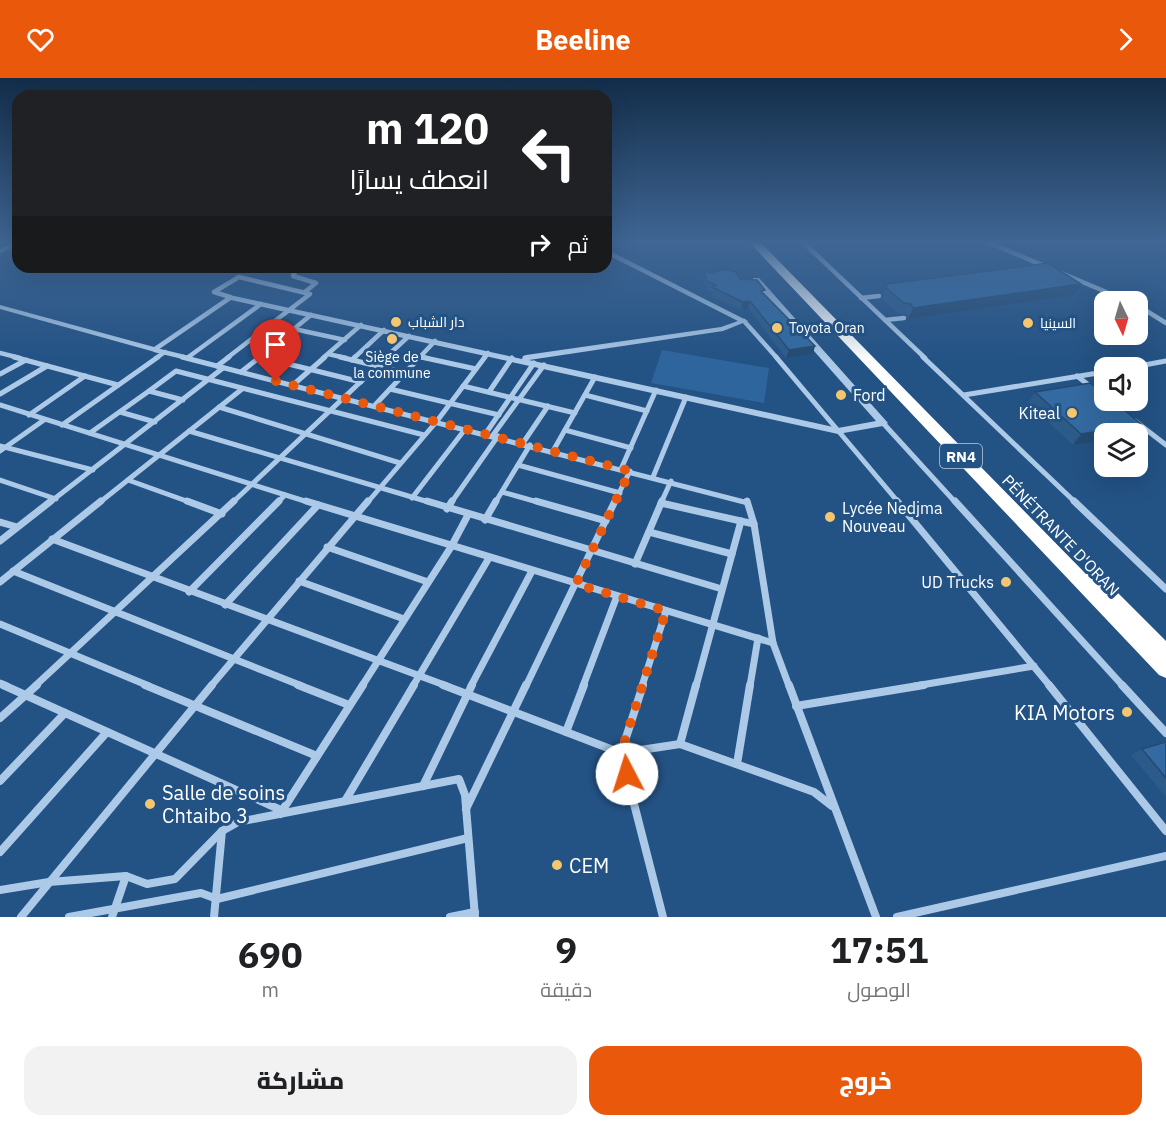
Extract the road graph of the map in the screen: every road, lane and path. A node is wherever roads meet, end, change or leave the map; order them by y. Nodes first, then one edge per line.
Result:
1 (230, 282) edge
2 (264, 282) edge
3 (316, 282) edge
4 (667, 282) edge
5 (758, 282) edge
6 (793, 282) edge
7 (802, 282) edge
8 (845, 282) edge
9 (1083, 282) edge
10 (306, 291) junction
11 (1104, 291) edge
12 (879, 296) dead end
13 (230, 297) junction
14 (861, 298) junction
15 (261, 304) junction
16 (0, 307) edge
17 (289, 310) junction
18 (1148, 312) edge
19 (311, 315) junction
20 (904, 318) dead end
21 (885, 320) junction
22 (744, 321) junction
23 (1166, 323) edge
24 (361, 326) junction
25 (294, 329) junction
26 (384, 330) junction
27 (255, 336) junction
28 (409, 336) junction
29 (345, 339) junction
30 (435, 341) junction
31 (278, 342) junction
32 (155, 350) junction
33 (165, 352) junction
34 (488, 353) junction
35 (1, 354) edge
36 (328, 354) junction
37 (260, 357) junction
38 (421, 357) junction
39 (187, 358) junction
40 (514, 359) junction
41 (26, 360) junction
42 (351, 360) junction
43 (1166, 361) edge
44 (534, 363) junction
45 (1148, 364) edge
46 (544, 365) junction
47 (47, 366) junction
48 (378, 366) junction
49 (220, 367) junction
50 (311, 369) junction
51 (476, 369) junction
52 (241, 372) junction
53 (406, 373) junction
54 (1094, 373) edge
55 (0, 374) edge
56 (85, 376) junction
57 (1077, 376) junction
58 (595, 377) junction
59 (208, 380) junction
60 (361, 382) junction
61 (293, 385) junction
62 (118, 386) junction
63 (463, 386) junction
64 (242, 389) junction
65 (390, 389) junction
66 (1094, 389) edge
67 (149, 390) junction
68 (656, 390) junction
69 (489, 392) junction
70 (0, 394) edge
71 (585, 395) junction
72 (964, 395) junction
73 (512, 397) junction
74 (686, 397) junction
75 (344, 398) junction
76 (519, 399) junction
77 (183, 400) junction
78 (450, 403) junction
79 (0, 405) edge
80 (375, 405) junction
81 (548, 406) junction
82 (219, 407) junction
83 (330, 411) junction
84 (647, 411) junction
85 (120, 412) junction
86 (575, 412) junction
87 (1125, 413) edge
88 (499, 414) junction
89 (29, 415) junction
90 (44, 420) junction
91 (437, 421) junction
92 (155, 422) junction
93 (883, 423) junction
94 (62, 425) junction
95 (466, 428) junction
96 (565, 430) junction
97 (189, 431) junction
98 (838, 431) junction
99 (90, 433) junction
100 (486, 433) junction
101 (305, 435) junction
102 (424, 435) junction
103 (495, 435) junction
104 (128, 444) junction
105 (527, 444) junction
106 (1166, 445) edge
107 (2, 448) edge
108 (631, 448) junction
109 (553, 451) junction
110 (160, 454) junction
111 (279, 459) junction
112 (400, 463) junction
113 (518, 465) junction
114 (621, 469) junction
115 (93, 470) junction
116 (630, 471) junction
117 (653, 477) junction
118 (0, 480) edge
119 (128, 480) junction
120 (671, 482) junction
121 (253, 484) junction
122 (379, 488) junction
123 (502, 492) junction
124 (620, 493) junction
125 (285, 495) junction
126 (412, 498) junction
127 (56, 499) junction
128 (662, 503) junction
129 (318, 505) junction
130 (447, 509) junction
131 (222, 514) junction
132 (468, 515) junction
133 (353, 516) junction
134 (486, 520) junction
135 (741, 521) junction
136 (0, 522) edge
137 (606, 522) junction
138 (754, 524) junction
139 (17, 527) junction
140 (649, 532) junction
141 (52, 539) junction
142 (0, 540) edge
143 (327, 547) junction
144 (451, 547) junction
145 (592, 551) junction
146 (732, 554) junction
147 (489, 558) junction
148 (635, 564) junction
149 (13, 571) junction
150 (532, 571) junction
151 (153, 578) junction
152 (299, 581) junction
153 (0, 582) edge
154 (428, 582) junction
155 (576, 584) junction
156 (1166, 589) edge
157 (722, 590) junction
158 (189, 592) junction
159 (617, 596) junction
160 (225, 605) junction
161 (666, 611) junction
162 (114, 614) junction
163 (404, 619) junction
164 (266, 620) junction
165 (0, 624) edge
166 (713, 625) junction
167 (758, 638) junction
168 (773, 643) junction
169 (71, 652) junction
170 (1166, 653) edge
171 (234, 660) junction
172 (376, 661) junction
173 (1034, 666) junction
174 (1166, 669) edge
175 (418, 677) junction
176 (0, 683) edge
177 (25, 694) junction
178 (467, 694) junction
179 (196, 705) junction
180 (349, 705) junction
181 (796, 706) junction
182 (514, 711) junction
183 (64, 713) junction
184 (0, 718) edge
185 (107, 732) junction
186 (567, 732) junction
187 (1166, 733) edge
188 (680, 744) junction
189 (621, 753) junction
190 (153, 754) junction
191 (316, 756) junction
192 (736, 764) junction
193 (0, 781) edge
194 (423, 786) junction
195 (345, 801) junction
196 (833, 806) junction
197 (466, 810) junction
198 (281, 812) junction
199 (222, 831) junction
200 (1166, 831) edge
201 (468, 838) junction
202 (0, 852) edge
203 (1166, 856) edge
204 (126, 876) junction
205 (49, 882) junction
206 (0, 890) edge
207 (217, 899) junction
208 (113, 913) edge
209 (475, 914) edge
210 (21, 917) edge
211 (69, 917) edge
212 (214, 917) edge
213 (450, 917) edge
214 (663, 917) edge
215 (876, 917) edge
216 (897, 917) edge

1 - 13 street
2 - 10 street
3 - 10 street
4 - 22 street
5 - 93 street
6 - 174 highway, PÉNÉTRANTE D'ORAN / RN4
7 - 170 highway, PÉNÉTRANTE D'ORAN / RN4
8 - 14 street
9 - 11 street
10 - 17 street
12 - 14 street
13 - 15 street
13 - 32 street
14 - 21 street
15 - 17 street
15 - 39 street
16 - 32 street
17 - 19 street
17 - 27 street
18 - 23 street
19 - 24 street
19 - 25 street
20 - 21 street
21 - 72 street
22 - 40 street
22 - 98 street
24 - 26 street
24 - 29 street
25 - 29 street
25 - 31 street
26 - 28 street
26 - 42 street
27 - 31 street
27 - 49 street
28 - 30 street
28 - 48 street
29 - 36 street
30 - 34 street
30 - 38 street
31 - 37 street
32 - 33 street
33 - 39 street
33 - 62 street
34 - 40 street
34 - 51 street
35 - 41 street
36 - 42 street
36 - 50 street
37 - 50 street
37 - 52 street
38 - 51 street
38 - 53 street
39 - 49 street
40 - 44 street
40 - 69 street
41 - 47 street
41 - 55 street
42 - 48 street
43 - 45 street
44 - 46 street
44 - 73 street
46 - 58 street
46 - 76 street
47 - 56 street
47 - 70 street
48 - 53 street
48 - 60 street
49 - 52 street
49 - 59 street
50 - 60 street
50 - 61 street
51 - 63 street
52 - 61 street
53 - 65 street
54 - 57 street
56 - 62 street
56 - 89 street
57 - 66 street
57 - 72 street
58 - 68 street
58 - 71 street
59 - 64 street
59 - 67 street
59 - 77 street
60 - 75 street
61 - 75 street
62 - 94 street
63 - 69 street
63 - 78 street
64 - 82 street
64 - 83 street
65 - 78 street
65 - 80 street
67 - 77 street
67 - 85 street
68 - 74 street
68 - 84 street
69 - 73 street
71 - 84 street
71 - 86 street
72 - 156 street
73 - 76 street
73 - 88 street
74 - 98 street
74 - 117 street
75 - 80 street
75 - 83 street
76 - 81 street
76 - 103 street
77 - 92 street
78 - 88 street
78 - 91 street
79 - 89 street
80 - 91 street
81 - 86 street
81 - 105 street
82 - 97 street
82 - 101 street
83 - 101 street
83 - 102 street
84 - 108 street
85 - 92 street
85 - 99 street
86 - 96 street
87 - 106 street
88 - 100 street
89 - 90 street
90 - 94 street
90 - 107 street
91 - 95 street
91 - 102 street
92 - 104 street
93 - 98 street
93 - 187 street
94 - 99 street
95 - 100 street
95 - 126 street
96 - 108 street
96 - 109 street
97 - 110 street
97 - 111 street
98 - 173 street
99 - 104 street
100 - 103 street
101 - 111 street
101 - 112 street
102 - 112 street
103 - 105 street
103 - 130 street
104 - 110 street
104 - 115 street
105 - 109 street
105 - 113 street
107 - 115 street
108 - 114 street
109 - 114 street
110 - 119 street
110 - 121 street
111 - 121 street
111 - 122 street
112 - 122 street
113 - 123 street
113 - 124 street
114 - 116 street
115 - 127 street
116 - 117 street
116 - 124 street
117 - 120 street
118 - 127 street
119 - 131 street
119 - 141 street
120 - 128 street
120 - 138 street
121 - 125 street
121 - 131 street
122 - 126 street
122 - 133 street
123 - 134 street
123 - 137 street
124 - 137 street
125 - 129 street
125 - 158 street
126 - 130 street
127 - 139 street
128 - 135 street
128 - 140 street
129 - 133 street
129 - 160 street
130 - 132 street
131 - 151 street
132 - 134 street
132 - 144 street
133 - 143 street
133 - 144 street
134 - 145 street
135 - 138 street
135 - 146 street
136 - 139 street
137 - 145 street
138 - 168 street
139 - 142 street
140 - 146 street
140 - 148 street
141 - 149 street
141 - 151 street
143 - 152 street
143 - 154 street
144 - 147 street
144 - 154 street
145 - 148 street
145 - 155 street
146 - 157 street
147 - 150 street
147 - 175 street
148 - 157 street
149 - 153 street
149 - 162 street
150 - 155 street
150 - 178 street
151 - 158 street
151 - 162 street
152 - 163 street
152 - 164 street
154 - 163 street
155 - 159 street
155 - 182 street
157 - 166 street
158 - 160 street
159 - 161 street
159 - 186 street
160 - 164 street
161 - 166 street
161 - 189 street
162 - 169 street
162 - 171 street
163 - 172 street
164 - 171 street
164 - 172 street
165 - 169 street
166 - 167 street
166 - 188 street
167 - 168 street
167 - 192 street
168 - 181 street
169 - 177 street
169 - 179 street
171 - 179 street
171 - 180 street
172 - 175 street
172 - 180 street
173 - 181 street
173 - 200 street
175 - 178 street
175 - 195 street
176 - 177 street
177 - 183 street
177 - 184 street
178 - 182 street
178 - 194 street
179 - 190 street
179 - 191 street
180 - 191 street
181 - 196 street
182 - 186 street
182 - 197 street
183 - 185 street
183 - 193 street
185 - 190 street
185 - 202 street
186 - 189 street
188 - 189 street
188 - 192 street
189 - 214 street
190 - 198 street
190 - 205 street
191 - 198 street
192 - 196 street
194 - 195 street
194 - 197 street
195 - 198 street
196 - 215 street
197 - 201 street
198 - 199 street
199 - 204 street
199 - 207 street
201 - 207 street
201 - 209 street
203 - 216 street
204 - 205 street
204 - 208 street
205 - 206 street
205 - 210 street
207 - 208 street
207 - 212 street
208 - 211 street
209 - 213 street

